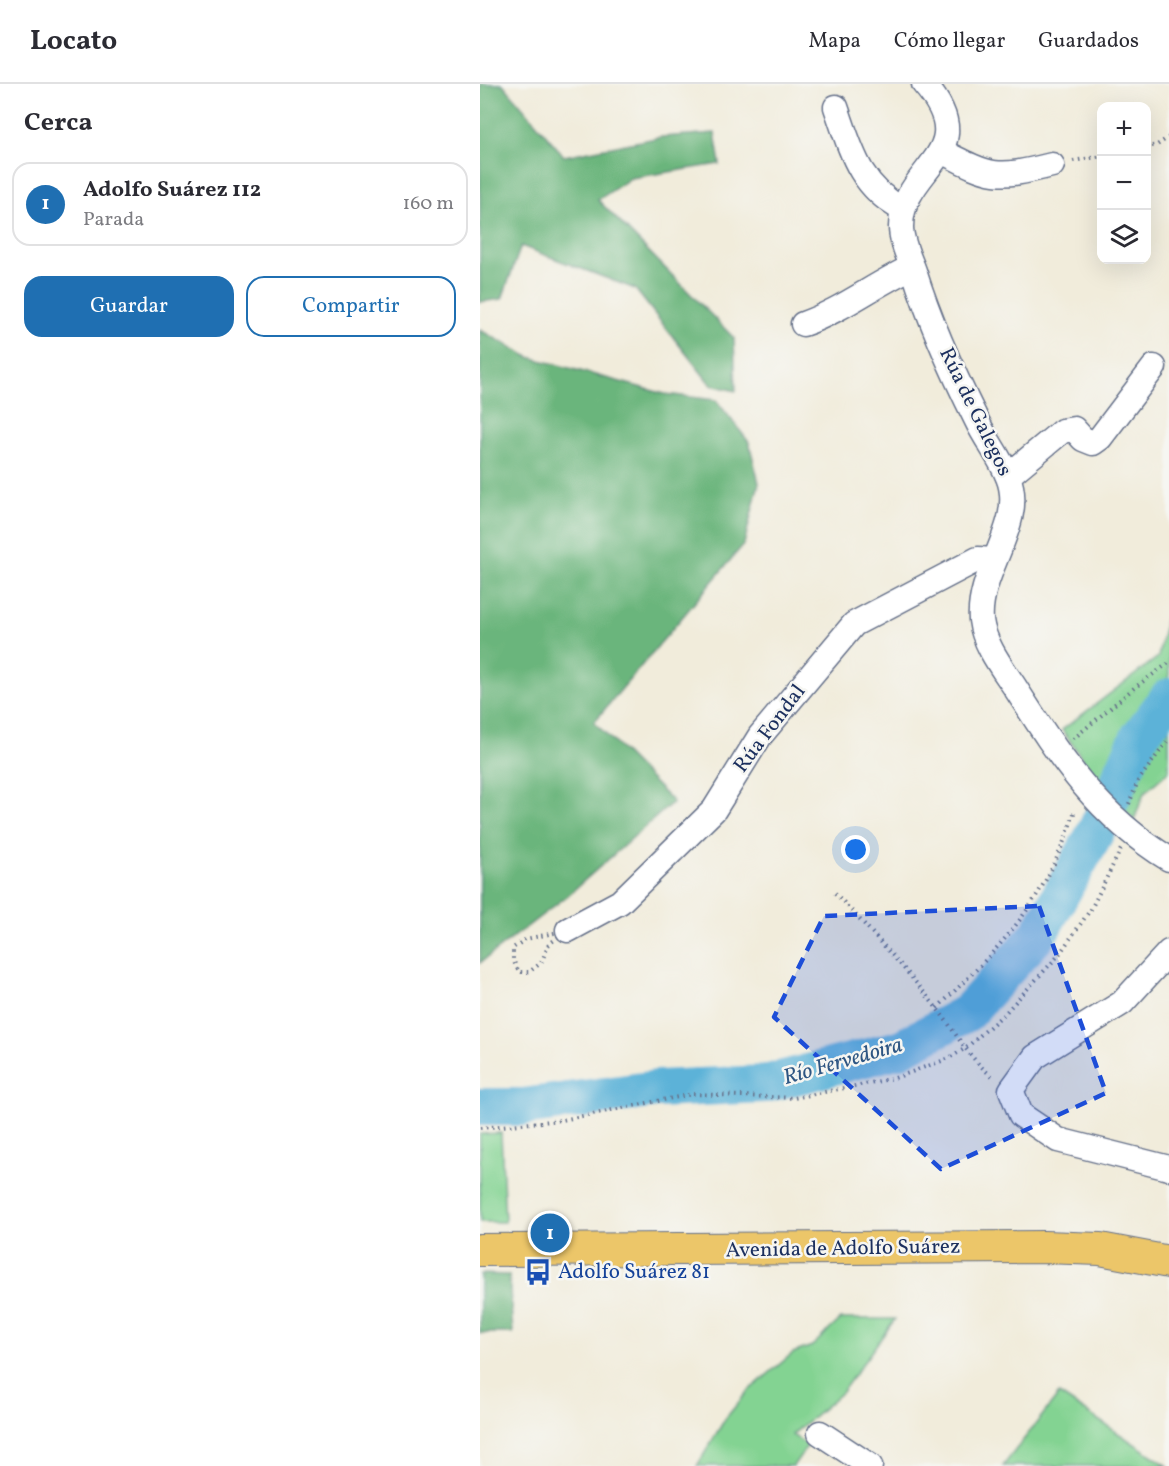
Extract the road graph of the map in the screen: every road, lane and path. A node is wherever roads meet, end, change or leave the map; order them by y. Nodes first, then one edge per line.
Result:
1 (924, 84) edge
2 (836, 106) dead end
3 (1169, 137) edge
4 (1151, 146) edge
5 (941, 151) junction
6 (1097, 157) edge
7 (1052, 165) joint
8 (902, 208) junction
9 (912, 267) junction
10 (803, 324) dead end
11 (1154, 367) dead end
12 (1008, 476) junction
13 (993, 560) junction
14 (1169, 663) edge
15 (1169, 739) edge
16 (1056, 753) junction
17 (1085, 789) junction
18 (1123, 827) junction
19 (1169, 859) edge
20 (835, 893) dead end
21 (568, 930) junction
22 (1169, 952) edge
23 (938, 1009) junction
24 (965, 1046) junction
25 (1011, 1090) junction
26 (480, 1128) edge
27 (1169, 1168) edge
28 (480, 1250) edge
29 (1169, 1262) edge
30 (820, 1433) dead end
31 (870, 1466) edge

1 - 5 street
2 - 8 street
3 - 4 path
5 - 7 street
5 - 8 street
6 - 7 path
8 - 9 street, Rúa de Galegos
9 - 10 street
9 - 12 street, Rúa de Galegos
11 - 12 street
12 - 13 street, Rúa de Galegos
13 - 16 street, Rúa de Galegos
13 - 21 street, Rúa Fondal
14 - 16 path
15 - 18 path
16 - 17 street, Rúa de Galegos
17 - 18 street, Rúa de Galegos
17 - 23 path
18 - 19 street, Rúa de Galegos
18 - 24 path
20 - 23 path
21 - 21 path
22 - 25 street
23 - 24 path
24 - 25 path
24 - 26 path
25 - 27 street
28 - 29 main road, Avenida de Adolfo Suárez
30 - 31 street

